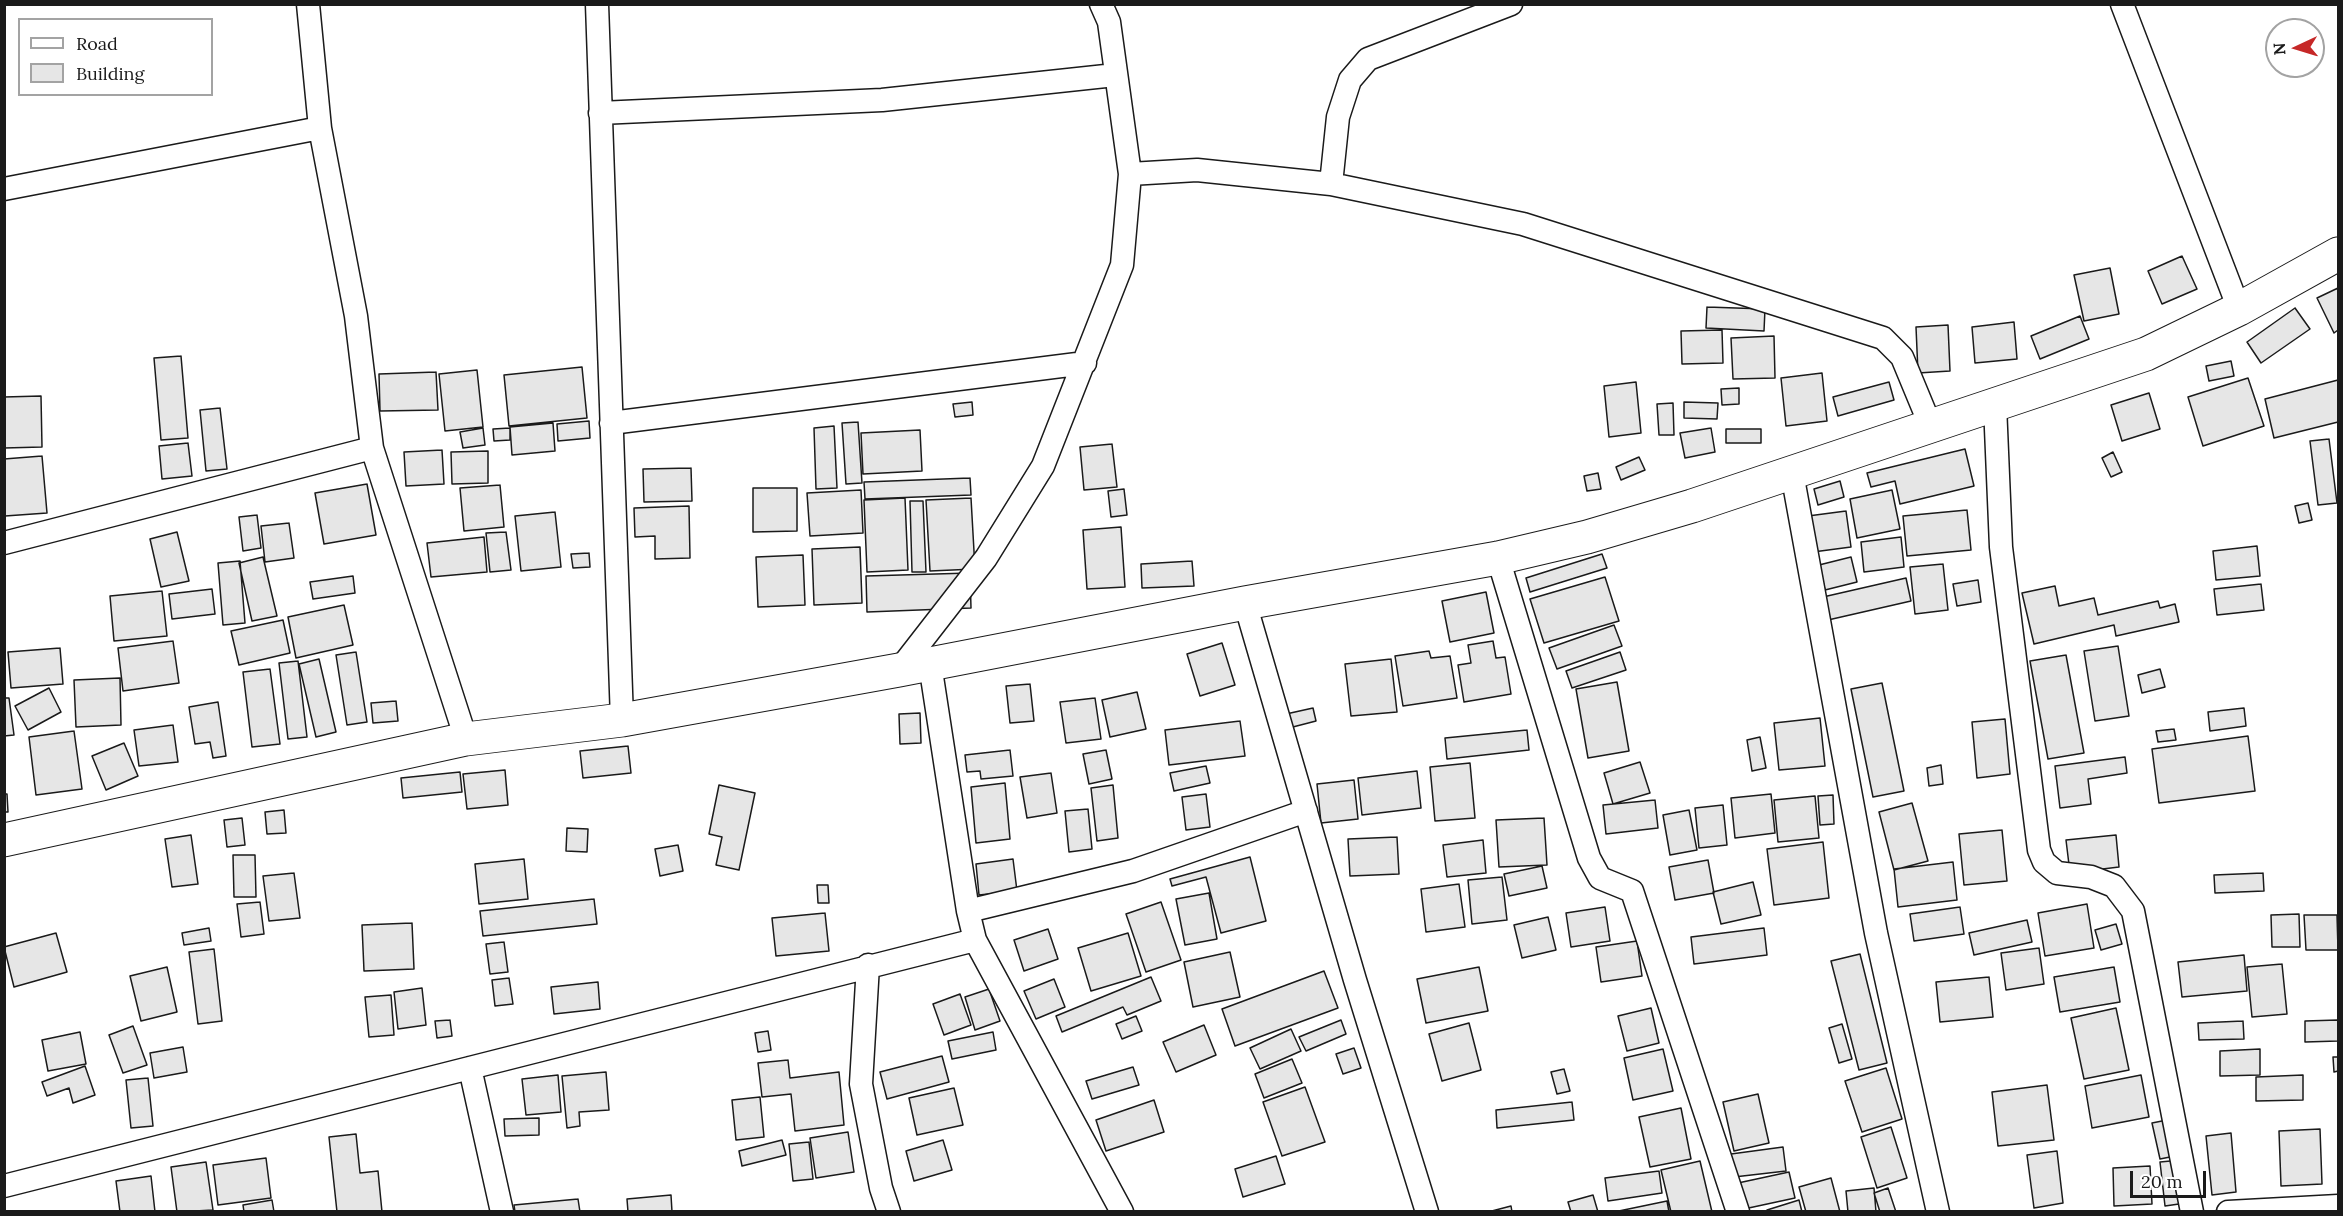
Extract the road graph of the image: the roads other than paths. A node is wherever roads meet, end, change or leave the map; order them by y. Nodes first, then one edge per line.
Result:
1 (308, 4) edge
2 (597, 4) edge
3 (1511, 4) edge
4 (2122, 4) edge
5 (1108, 10) edge
6 (1115, 75) junction
7 (600, 113) junction
8 (320, 128) junction
9 (1130, 174) junction
10 (1331, 184) junction
11 (4, 189) edge
12 (2338, 254) edge
13 (2239, 309) junction
14 (1085, 363) junction
15 (1995, 405) junction
16 (611, 423) junction
17 (1931, 427) junction
18 (372, 448) junction
19 (1792, 473) junction
20 (4, 543) edge
21 (1497, 558) junction
22 (1245, 603) junction
23 (915, 667) junction
24 (622, 720) junction
25 (466, 739) junction
26 (1306, 811) junction
27 (4, 840) edge
28 (968, 911) junction
29 (975, 940) junction
30 (868, 965) junction
31 (470, 1068) junction
32 (4, 1186) edge
33 (2338, 1206) edge
34 (502, 1212) edge
35 (889, 1212) edge
36 (1122, 1212) edge
37 (1427, 1212) edge
38 (1738, 1212) edge
39 (1938, 1212) edge
40 (2192, 1212) edge
41 (2228, 1212) edge

1 - 8 street
2 - 7 street
3 - 10 street
4 - 13 street
5 - 6 street
6 - 7 street
6 - 9 street
7 - 16 street
8 - 11 street
8 - 18 street
9 - 10 street
9 - 14 street
10 - 17 street
12 - 13 street
13 - 15 street
14 - 16 street
14 - 23 street
15 - 17 street
15 - 40 street
16 - 24 street
17 - 19 street
18 - 20 street
18 - 25 street
19 - 21 street
19 - 39 street
21 - 22 street
21 - 38 street
22 - 23 street
22 - 26 street
23 - 24 street
23 - 28 street
24 - 25 street
25 - 27 street
26 - 28 street
26 - 37 street
28 - 29 street
29 - 30 street
29 - 36 street
30 - 31 street
30 - 35 street
31 - 32 street
31 - 34 street
33 - 41 street

